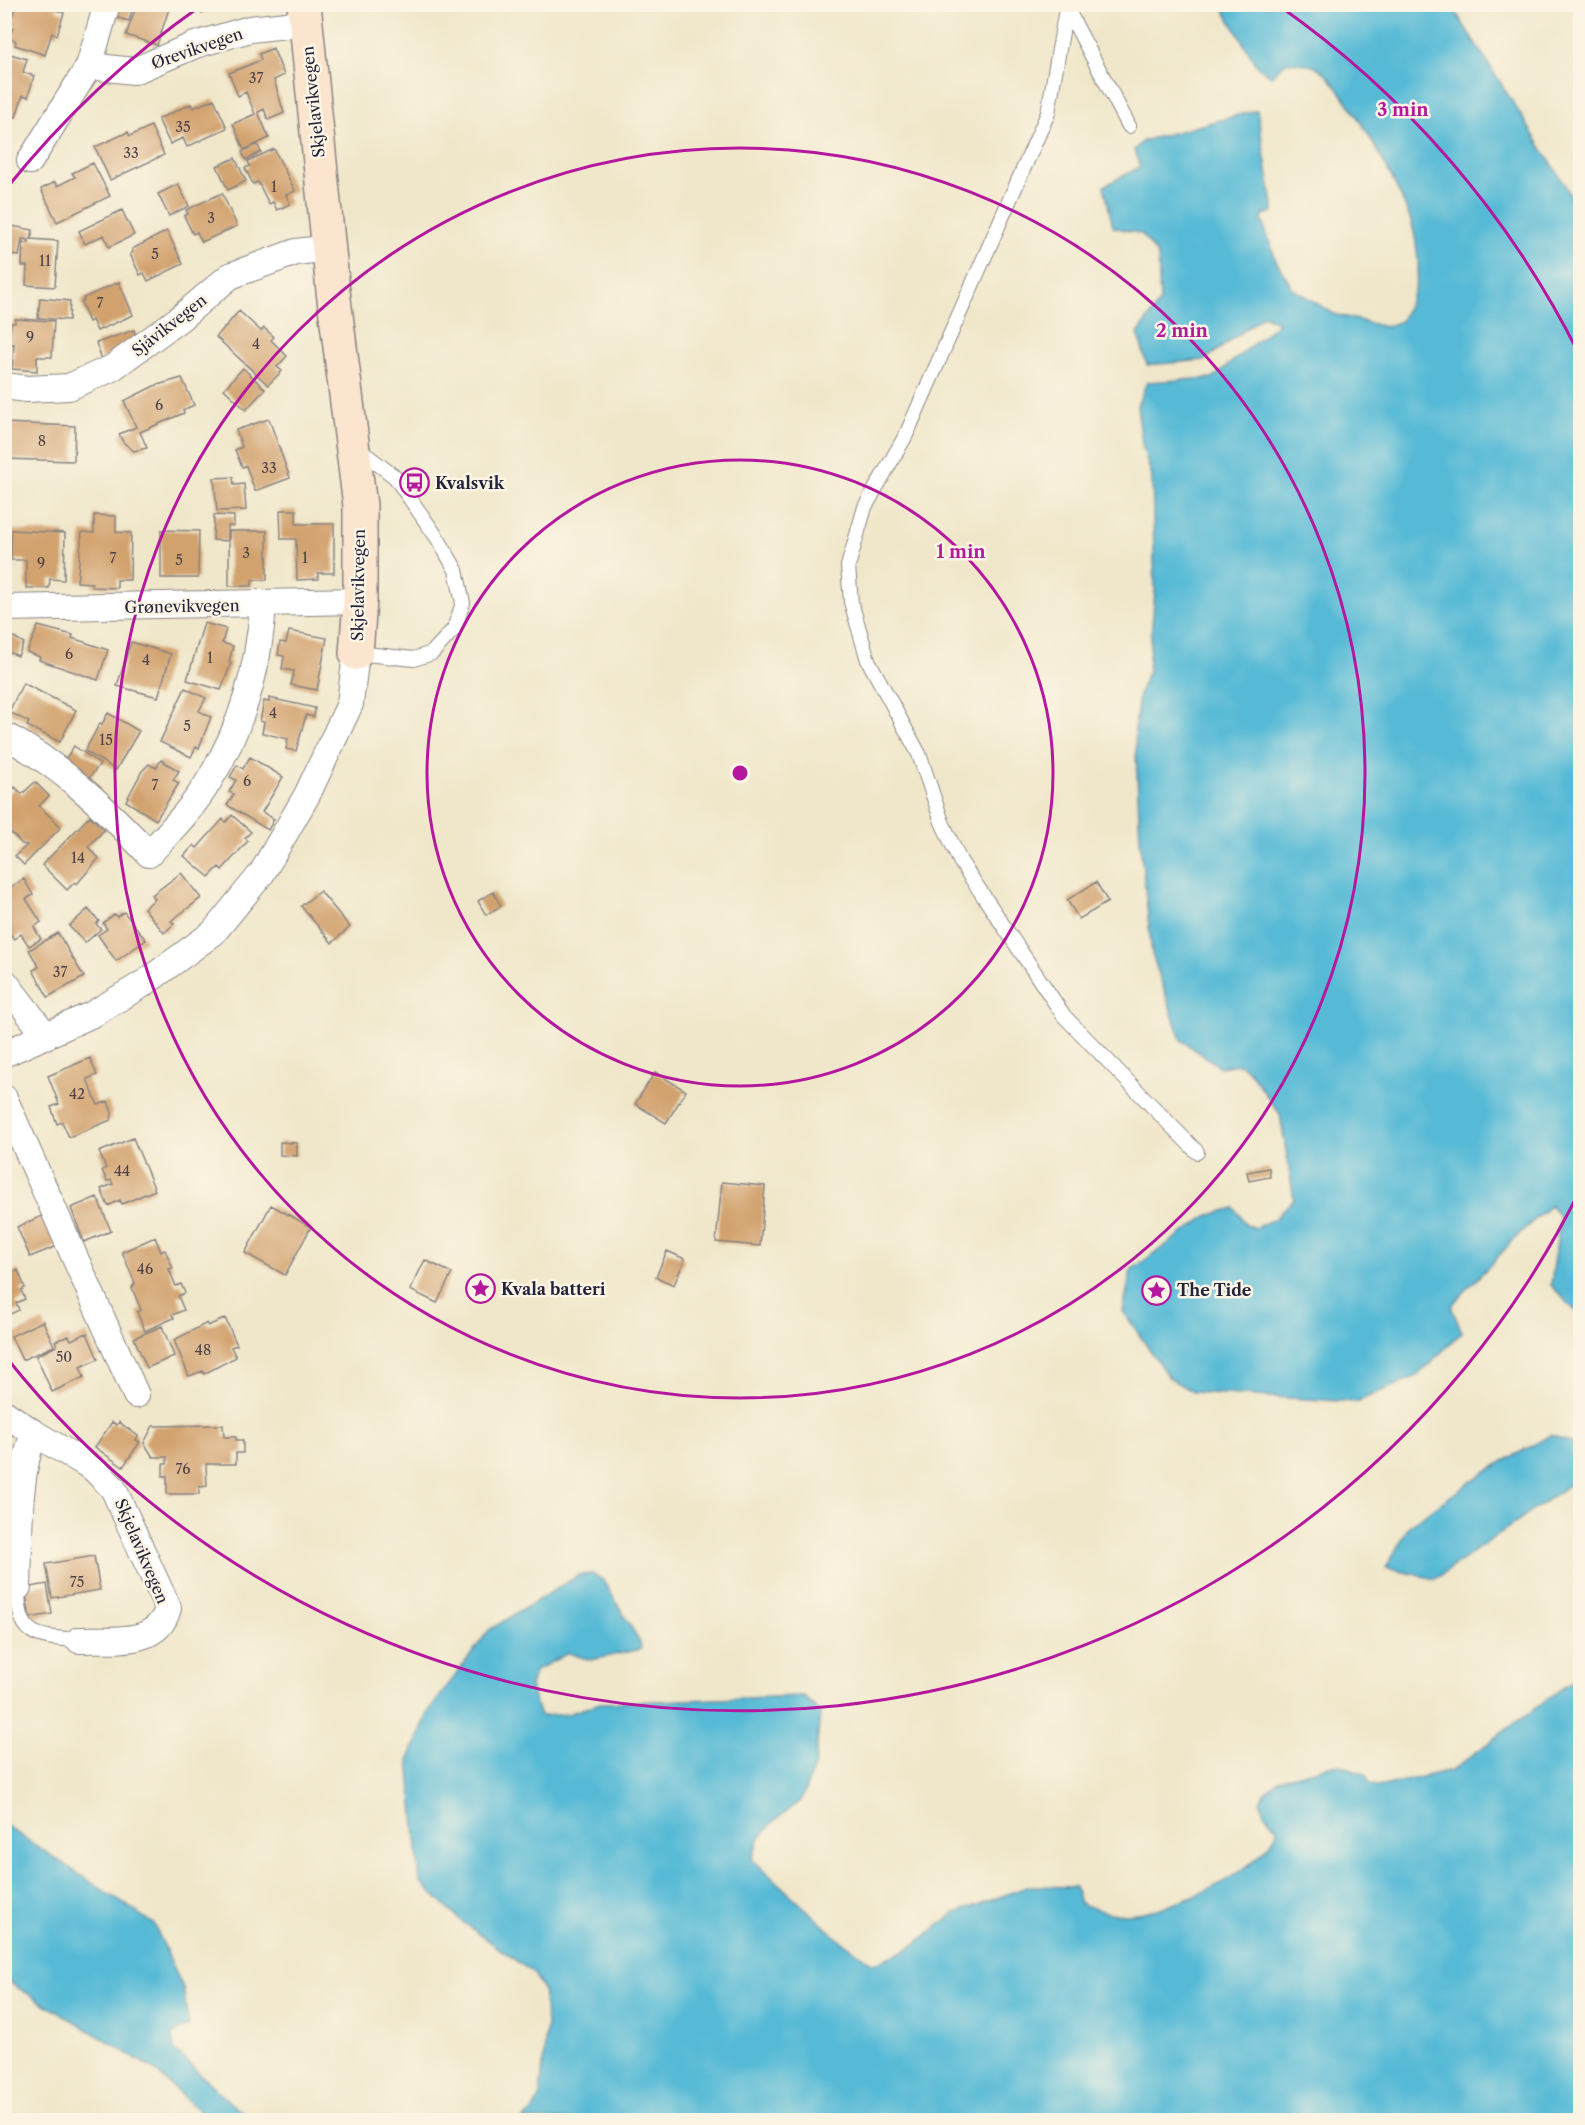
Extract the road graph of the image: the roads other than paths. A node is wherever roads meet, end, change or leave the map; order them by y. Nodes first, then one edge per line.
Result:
1 (107, 4) edge
2 (1066, 7) edge
3 (305, 14) edge
4 (89, 66) junction
5 (1129, 126) dead end
6 (30, 161) dead end
7 (330, 248) junction
8 (4, 386) edge
9 (352, 445) junction
10 (360, 601) junction
11 (263, 604) junction
12 (4, 608) edge
13 (356, 653) junction
14 (4, 735) edge
15 (4, 981) edge
16 (46, 1036) junction
17 (4, 1054) edge
18 (4, 1098) edge
19 (1197, 1152) dead end
20 (136, 1395) dead end
21 (4, 1413) edge
22 (34, 1433) junction
23 (18, 1587) joint
24 (79, 1640) joint

1 - 4 street
2 - 5 lane
2 - 19 lane
3 - 4 street, Ørevikvegen
3 - 7 main road, Skjelavikvegen
4 - 6 street
7 - 8 street, Sjåvikvegen
7 - 9 main road, Skjelavikvegen
9 - 10 main road, Skjelavikvegen
9 - 13 lane
10 - 11 street, Grønevikvegen
10 - 13 main road, Skjelavikvegen
11 - 12 street, Grønevikvegen
11 - 14 street
13 - 16 street, Skjelavikvegen
15 - 16 street
16 - 17 street, Skjelavikvegen
18 - 20 street
21 - 22 street, Skjelavikvegen
22 - 23 street
22 - 24 street, Skjelavikvegen
23 - 24 lane

